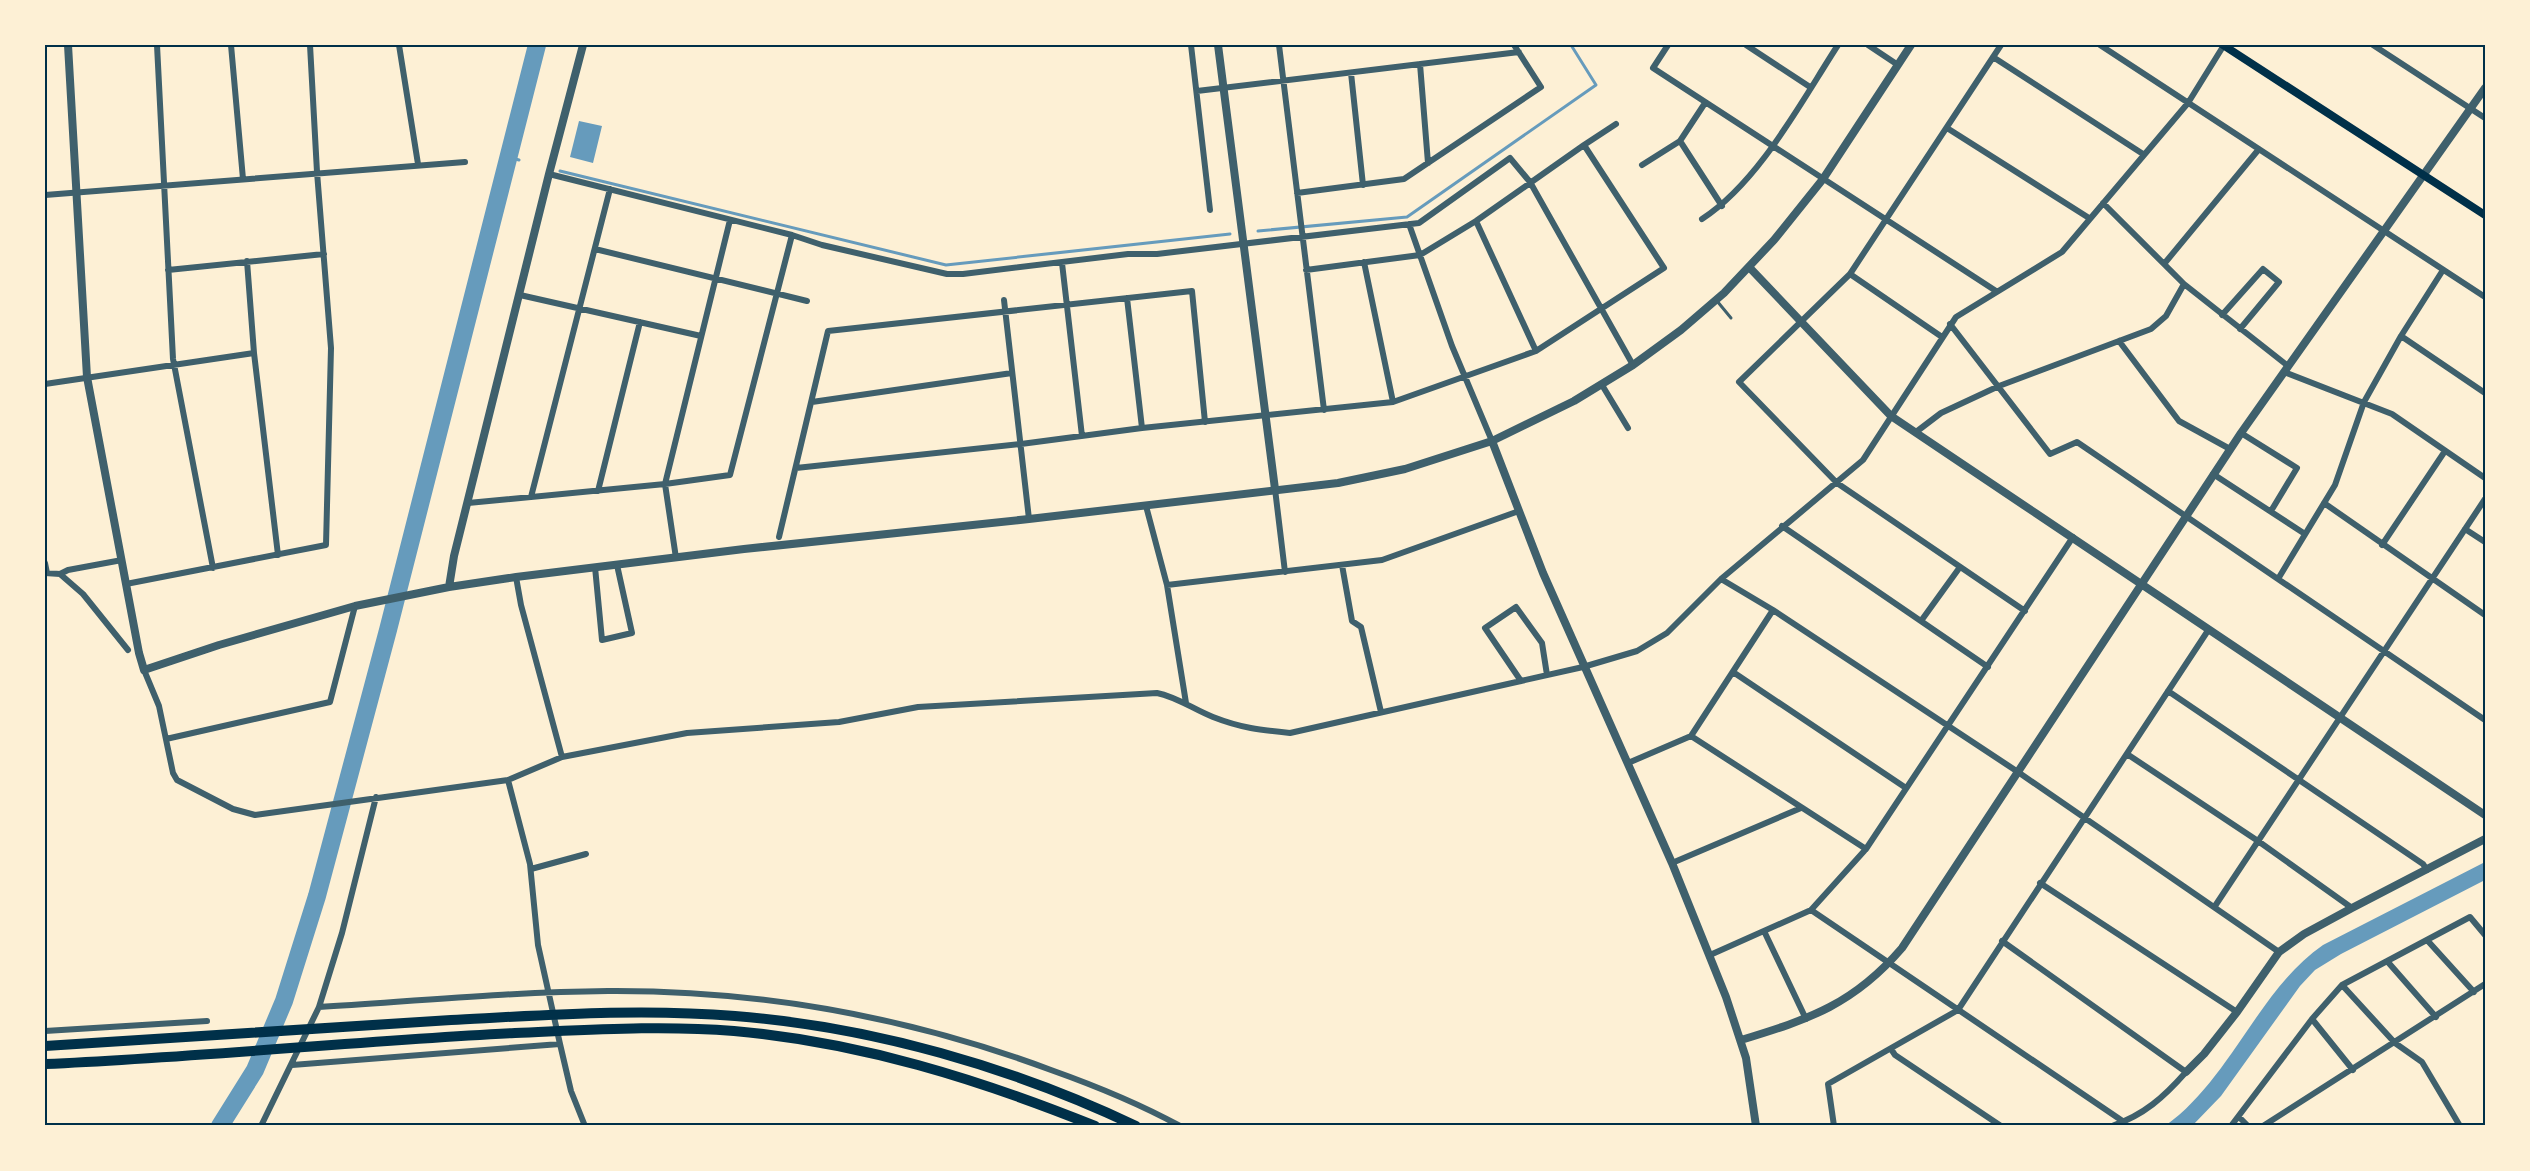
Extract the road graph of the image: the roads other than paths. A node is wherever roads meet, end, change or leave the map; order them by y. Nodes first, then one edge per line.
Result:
1 (68, 45) edge
2 (157, 45) edge
3 (231, 45) edge
4 (310, 45) edge
5 (399, 45) edge
6 (583, 45) edge
7 (1191, 45) edge
8 (1218, 45) edge
9 (1279, 45) edge
10 (1514, 45) edge
11 (1668, 45) edge
12 (1746, 45) edge
13 (1838, 45) edge
14 (1868, 45) edge
15 (1911, 45) edge
16 (2001, 45) edge
17 (2100, 45) edge
18 (2224, 45) edge
19 (2373, 45) edge
20 (1518, 52) junction
21 (1993, 57) junction
22 (1420, 64) junction
23 (1898, 65) junction
24 (1351, 73) junction
25 (1284, 81) junction
26 (1810, 87) junction
27 (1223, 88) junction
28 (2485, 88) edge
29 (1197, 91) junction
30 (1705, 102) junction
31 (2188, 103) junction
32 (2471, 109) junction
33 (2485, 118) edge
34 (1616, 124) dead end
35 (1947, 128) junction
36 (1680, 141) junction
37 (1584, 145) junction
38 (1773, 146) junction
39 (2259, 149) junction
40 (2143, 154) junction
41 (465, 162) dead end
42 (1428, 163) junction
43 (418, 165) junction
44 (1642, 165) dead end
45 (317, 172) junction
46 (549, 174) junction
47 (2423, 175) junction
48 (243, 179) junction
49 (1823, 179) junction
50 (1530, 182) junction
51 (1363, 185) junction
52 (164, 186) junction
53 (610, 189) junction
54 (76, 192) junction
55 (1297, 193) junction
56 (45, 195) edge
57 (2103, 203) junction
58 (1722, 206) junction
59 (1210, 210) dead end
60 (2485, 216) edge
61 (1886, 218) junction
62 (2089, 218) junction
63 (1702, 219) dead end
64 (730, 220) junction
65 (1476, 221) junction
66 (1409, 224) junction
67 (2383, 230) junction
68 (792, 235) junction
69 (1301, 236) junction
70 (1243, 243) junction
71 (595, 249) junction
72 (324, 254) junction
73 (1420, 255) junction
74 (247, 261) junction
75 (1364, 262) junction
76 (1062, 263) junction
77 (2164, 264) junction
78 (1749, 267) junction
79 (168, 270) junction
80 (1306, 270) junction
81 (2443, 270) junction
82 (1850, 274) junction
83 (716, 279) junction
84 (2184, 284) junction
85 (1996, 291) junction
86 (520, 294) junction
87 (777, 294) junction
88 (2485, 297) edge
89 (1127, 298) junction
90 (1004, 300) dead end
91 (1715, 300) junction
92 (807, 302) dead end
93 (1066, 305) junction
94 (580, 308) junction
95 (1601, 310) junction
96 (1005, 312) junction
97 (2222, 315) junction
98 (1731, 318) dead end
99 (640, 322) junction
100 (1801, 323) junction
101 (1950, 324) junction
102 (2240, 329) junction
103 (701, 336) junction
104 (2401, 336) junction
105 (1942, 337) junction
106 (2119, 341) junction
107 (1536, 351) junction
108 (254, 353) junction
109 (1633, 365) junction
110 (174, 366) junction
111 (2286, 369) junction
112 (1012, 373) junction
113 (87, 377) junction
114 (1465, 378) junction
115 (45, 384) edge
116 (1602, 385) junction
117 (1999, 386) junction
118 (2485, 393) edge
119 (812, 402) junction
120 (1393, 402) junction
121 (2364, 402) junction
122 (1324, 410) junction
123 (1265, 416) junction
124 (1891, 416) junction
125 (1205, 422) junction
126 (1142, 428) junction
127 (1628, 428) dead end
128 (1916, 432) junction
129 (2241, 433) junction
130 (1082, 436) junction
131 (1492, 441) junction
132 (1021, 444) junction
133 (2230, 449) junction
134 (2445, 451) junction
135 (796, 468) junction
136 (2213, 474) junction
137 (2485, 478) edge
138 (1837, 483) junction
139 (664, 484) junction
140 (1275, 489) junction
141 (598, 490) junction
142 (531, 497) junction
143 (2485, 499) edge
144 (468, 503) junction
145 (2324, 503) junction
146 (1146, 506) junction
147 (1519, 511) junction
148 (2271, 511) junction
149 (2185, 516) junction
150 (1029, 519) junction
151 (1782, 526) junction
152 (2465, 528) junction
153 (2305, 534) junction
154 (779, 537) dead end
155 (2073, 537) junction
156 (2485, 542) edge
157 (2382, 545) junction
158 (278, 555) junction
159 (676, 558) junction
160 (122, 560) junction
161 (45, 563) edge
162 (617, 565) junction
163 (1342, 565) junction
164 (595, 567) junction
165 (1960, 567) junction
166 (213, 568) junction
167 (1285, 572) junction
168 (46, 573) edge
169 (60, 574) junction
170 (516, 577) junction
171 (1721, 579) junction
172 (2278, 579) junction
173 (2431, 579) junction
174 (2142, 583) junction
175 (126, 584) junction
176 (1167, 585) junction
177 (449, 587) junction
178 (359, 605) junction
179 (1773, 610) junction
180 (2025, 611) junction
181 (2485, 615) edge
182 (1921, 621) junction
183 (2210, 628) junction
184 (128, 650) dead end
185 (2383, 651) junction
186 (1583, 667) junction
187 (1988, 667) junction
188 (144, 670) junction
189 (1732, 672) junction
190 (1547, 675) junction
191 (1521, 681) junction
192 (2168, 692) junction
193 (1186, 703) junction
194 (1381, 712) junction
195 (2339, 717) junction
196 (2485, 720) edge
197 (1948, 726) junction
198 (1691, 736) junction
199 (166, 740) junction
200 (2127, 754) junction
201 (562, 757) junction
202 (1628, 763) junction
203 (2018, 772) junction
204 (2299, 779) junction
205 (508, 780) junction
206 (1906, 788) junction
207 (374, 798) junction
208 (1801, 808) junction
209 (2485, 815) edge
210 (2085, 818) junction
211 (2485, 839) edge
212 (2258, 841) junction
213 (1866, 849) junction
214 (586, 854) dead end
215 (1672, 863) junction
216 (531, 869) junction
217 (2427, 870) junction
218 (2040, 883) junction
219 (2215, 906) junction
220 (2352, 908) junction
221 (1811, 910) junction
222 (1764, 931) junction
223 (2485, 935) edge
224 (2427, 940) junction
225 (2002, 941) junction
226 (2279, 952) junction
227 (1710, 955) junction
228 (2387, 961) junction
229 (1890, 963) junction
230 (2485, 984) edge
231 (2342, 985) junction
232 (2474, 992) junction
233 (549, 993) junction
234 (319, 1007) junction
235 (1958, 1010) junction
236 (2237, 1012) junction
237 (2436, 1017) junction
238 (1806, 1019) junction
239 (2312, 1019) junction
240 (207, 1021) dead end
241 (45, 1031) edge
242 (1741, 1040) junction
243 (560, 1044) junction
244 (2395, 1044) junction
245 (45, 1046) edge
246 (1891, 1049) junction
247 (45, 1064) edge
248 (292, 1065) junction
249 (2353, 1070) junction
250 (2186, 1072) junction
251 (2239, 1117) junction
252 (2124, 1122) junction
253 (261, 1126) edge
254 (585, 1126) edge
255 (1095, 1126) edge
256 (1136, 1126) edge
257 (1180, 1126) edge
258 (1756, 1126) edge
259 (1834, 1126) edge
260 (2001, 1126) edge
261 (2112, 1126) edge
262 (2231, 1126) edge
263 (2248, 1126) edge
264 (2263, 1126) edge
265 (2460, 1126) edge

1 - 54 street
2 - 52 street
3 - 48 street
4 - 45 street
5 - 43 street
6 - 46 street
7 - 29 street
8 - 27 street
9 - 25 street
10 - 20 street
11 - 30 street
12 - 26 street
13 - 26 street
14 - 23 street
15 - 23 street
16 - 21 street
17 - 31 street
18 - 31 street
18 - 47 main road
19 - 32 street
20 - 22 street
20 - 42 street
21 - 35 street
21 - 40 street
22 - 24 street
22 - 42 street
23 - 49 street
24 - 25 street
24 - 51 street
25 - 27 street
25 - 55 street
26 - 38 street
27 - 29 street
27 - 70 street
28 - 32 street
29 - 59 street
30 - 36 street
30 - 38 street
31 - 39 street
31 - 40 street
32 - 33 street
32 - 47 street
34 - 37 street
35 - 61 street
35 - 62 street
36 - 44 street
36 - 58 street
37 - 50 street
37 - 95 street
38 - 49 street
38 - 58 street
39 - 67 street
39 - 77 street
40 - 57 street
41 - 43 street
42 - 51 street
43 - 45 street
45 - 48 street
45 - 72 street
46 - 53 street
46 - 86 street
47 - 60 main road
47 - 67 street
48 - 52 street
49 - 61 street
49 - 78 street
50 - 65 street
50 - 66 street
50 - 95 street
51 - 55 street
52 - 54 street
52 - 79 street
53 - 64 street
53 - 71 street
54 - 56 street
54 - 113 street
55 - 69 street
57 - 62 street
57 - 77 street
58 - 63 street
61 - 82 street
61 - 85 street
62 - 85 street
64 - 68 street
64 - 83 street
65 - 73 street
65 - 107 street
66 - 69 street
66 - 73 street
67 - 81 street
67 - 111 street
68 - 76 street
68 - 87 street
69 - 70 street
69 - 80 street
70 - 76 street
70 - 123 street
71 - 83 street
71 - 94 street
72 - 74 street
72 - 158 street
73 - 75 street
73 - 114 street
74 - 79 street
74 - 108 street
75 - 80 street
75 - 120 street
76 - 93 street
77 - 84 street
78 - 91 street
78 - 100 street
79 - 110 street
80 - 122 street
81 - 88 street
81 - 104 street
82 - 100 street
82 - 105 street
83 - 87 street
83 - 103 street
84 - 97 street
84 - 106 street
85 - 101 street
86 - 94 street
86 - 144 street
87 - 92 street
87 - 139 street
89 - 93 street
89 - 125 street
89 - 126 street
90 - 96 street
91 - 98 lane
91 - 109 street
93 - 96 street
93 - 130 street
94 - 99 street
94 - 142 street
95 - 107 street
95 - 109 street
96 - 112 street
96 - 119 street
97 - 102 street
97 - 102 street
99 - 103 street
99 - 141 street
100 - 124 street
100 - 138 street
101 - 105 street
101 - 117 street
102 - 111 street
103 - 139 street
104 - 118 street
104 - 121 street
105 - 124 street
106 - 117 street
106 - 133 street
107 - 114 street
108 - 110 street
108 - 158 street
109 - 116 street
110 - 113 street
110 - 166 street
111 - 121 street
111 - 129 street
112 - 119 street
112 - 132 street
113 - 115 street
113 - 160 street
114 - 120 street
114 - 131 street
116 - 127 street
116 - 131 street
117 - 128 street
117 - 149 street
119 - 135 street
120 - 122 street
121 - 134 street
121 - 145 street
122 - 123 street
123 - 125 street
123 - 140 street
124 - 128 street
124 - 138 street
125 - 126 street
126 - 130 street
128 - 155 street
129 - 133 street
129 - 148 street
130 - 132 street
131 - 140 street
131 - 147 street
132 - 135 street
132 - 150 street
133 - 136 street
134 - 137 street
134 - 157 street
135 - 154 street
136 - 148 street
136 - 149 street
138 - 151 street
138 - 165 street
139 - 141 street
139 - 159 street
140 - 146 street
140 - 167 street
141 - 142 street
142 - 144 street
143 - 152 street
144 - 177 street
145 - 153 street
145 - 157 street
146 - 150 street
146 - 176 street
147 - 163 street
147 - 186 street
148 - 153 street
149 - 172 street
149 - 174 street
150 - 159 street
151 - 171 street
151 - 182 street
152 - 156 street
152 - 173 street
153 - 172 street
155 - 174 street
155 - 180 street
157 - 173 street
158 - 166 street
159 - 162 street
160 - 169 street
160 - 175 street
161 - 168 street
162 - 164 street
162 - 164 street
163 - 167 street
163 - 194 street
164 - 170 street
165 - 180 street
165 - 182 street
166 - 175 street
167 - 176 street
168 - 169 street
169 - 184 street
170 - 177 street
170 - 201 street
171 - 179 street
171 - 186 street
172 - 185 street
173 - 181 street
173 - 185 street
174 - 183 street
174 - 203 street
175 - 188 street
176 - 193 street
177 - 178 street
178 - 188 street
178 - 199 street
179 - 189 street
179 - 197 street
180 - 187 street
182 - 187 street
183 - 192 street
183 - 195 street
185 - 195 street
185 - 196 street
186 - 190 street
186 - 202 street
187 - 197 street
188 - 199 street
189 - 198 street
189 - 206 street
190 - 191 street
190 - 191 street
191 - 194 street
192 - 200 street
192 - 204 street
193 - 194 street
193 - 201 street
195 - 204 street
195 - 209 street
197 - 203 street
197 - 206 street
198 - 202 street
198 - 208 street
199 - 207 street
200 - 210 street
200 - 212 street
201 - 205 street
202 - 215 street
203 - 210 street
203 - 229 street
204 - 212 street
204 - 217 street
205 - 207 street
205 - 216 street
206 - 213 street
207 - 234 street
208 - 213 street
208 - 215 street
210 - 218 street
210 - 219 street
211 - 217 street
212 - 219 street
212 - 220 street
213 - 221 street
214 - 216 street
215 - 227 street
216 - 233 street
217 - 220 street
218 - 225 street
218 - 236 street
219 - 226 street
220 - 226 street
221 - 222 street
221 - 229 street
222 - 227 street
222 - 238 street
223 - 224 street
224 - 228 street
224 - 232 street
225 - 235 street
225 - 250 street
226 - 236 street
227 - 242 street
228 - 231 street
228 - 237 street
229 - 235 street
229 - 238 street
230 - 232 street
231 - 239 street
231 - 244 street
232 - 237 street
233 - 234 street
233 - 243 street
233 - 257 street
234 - 248 street
235 - 246 street
235 - 252 street
236 - 250 street
237 - 244 street
238 - 242 street
239 - 249 street
239 - 251 street
240 - 241 street
242 - 258 street
243 - 248 street
243 - 254 street
244 - 249 street
244 - 265 street
245 - 256 highway
246 - 259 street
246 - 260 street
247 - 255 highway
248 - 253 street
249 - 264 street
250 - 252 street
251 - 262 street
251 - 263 street
252 - 261 street

